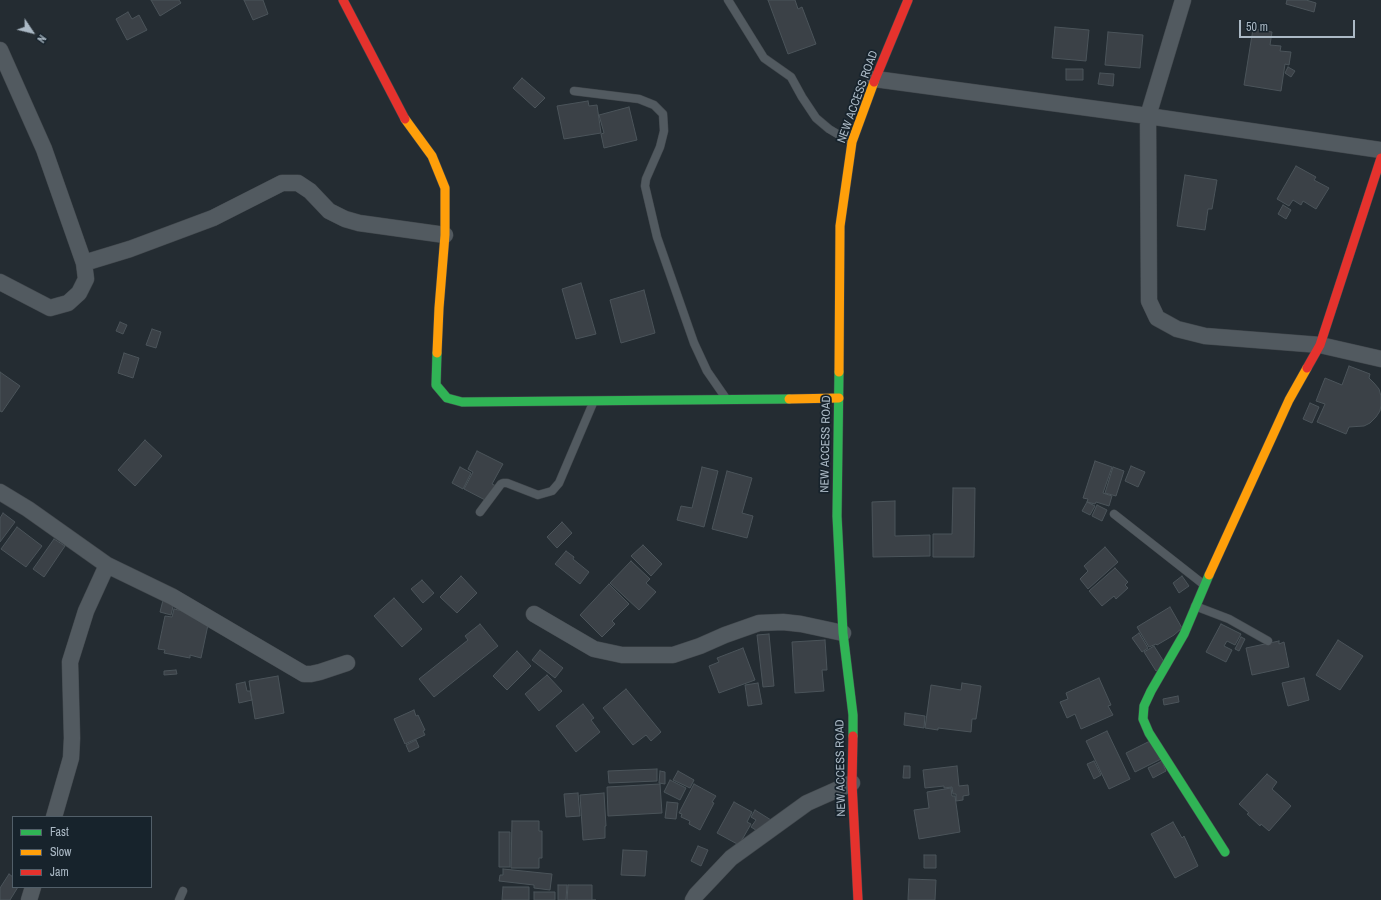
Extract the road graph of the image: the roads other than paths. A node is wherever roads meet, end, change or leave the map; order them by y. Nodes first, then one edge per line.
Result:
1 (343, 0) edge
2 (728, 0) edge
3 (908, 0) edge
4 (1183, 0) edge
5 (0, 50) edge
6 (875, 79) junction
7 (574, 91) dead end
8 (1148, 116) junction
9 (852, 142) junction
10 (1381, 150) edge
11 (1381, 158) edge
12 (445, 235) junction
13 (84, 262) junction
14 (0, 282) edge
15 (1320, 345) junction
16 (1381, 359) edge
17 (839, 398) junction
18 (727, 399) junction
19 (594, 400) junction
20 (0, 492) edge
21 (480, 512) dead end
22 (1114, 514) dead end
23 (107, 565) junction
24 (1204, 585) junction
25 (1196, 606) junction
26 (534, 614) dead end
27 (843, 632) junction
28 (1268, 641) dead end
29 (347, 663) dead end
30 (852, 783) junction
31 (54, 816) edge
32 (1225, 852) dead end
33 (33, 888) edge
34 (183, 891) dead end
35 (29, 900) edge
36 (179, 900) edge
37 (693, 900) edge
38 (858, 900) edge

1 - 12 street
2 - 9 lane
3 - 6 street, NEW ACCESS ROAD
4 - 8 street
5 - 13 street
6 - 8 street
6 - 9 street, NEW ACCESS ROAD
7 - 18 lane
8 - 10 street
8 - 15 street
9 - 17 street, NEW ACCESS ROAD
11 - 15 street
12 - 13 street
12 - 19 street
13 - 14 street
15 - 16 street
15 - 24 street
17 - 18 street
17 - 27 street, NEW ACCESS ROAD
18 - 19 street
19 - 21 lane
20 - 23 street
22 - 24 lane
23 - 29 street
23 - 31 street
24 - 25 street
25 - 28 lane
25 - 32 street
26 - 27 street
27 - 30 street, NEW ACCESS ROAD
30 - 37 street
30 - 38 street, NEW ACCESS ROAD
33 - 35 street
34 - 36 lane

